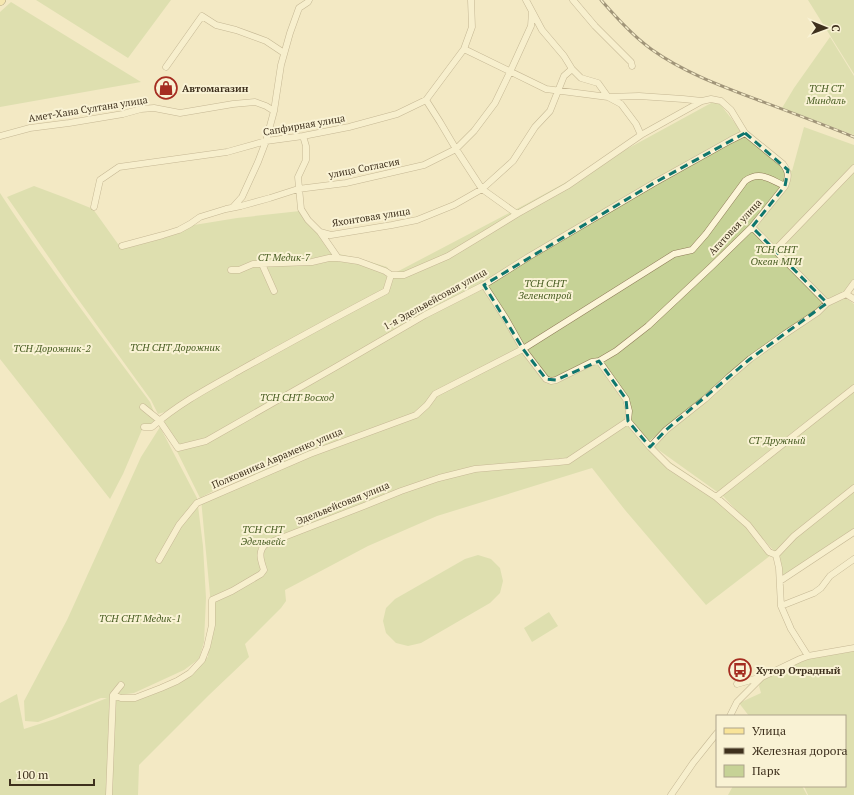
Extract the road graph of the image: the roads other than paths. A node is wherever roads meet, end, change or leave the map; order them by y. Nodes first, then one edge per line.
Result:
1 (298, 0) edge
2 (309, 0) edge
3 (471, 0) edge
4 (526, 0) edge
5 (573, 0) edge
6 (299, 8) junction
7 (532, 12) junction
8 (464, 49) junction
9 (284, 53) junction
10 (632, 66) dead end
11 (166, 67) dead end
12 (572, 69) junction
13 (510, 72) junction
14 (557, 91) junction
15 (608, 97) junction
16 (426, 100) junction
17 (702, 102) junction
18 (274, 111) junction
19 (745, 133) junction
20 (641, 135) junction
21 (0, 136) edge
22 (303, 136) junction
23 (266, 141) junction
24 (456, 149) junction
25 (854, 168) edge
26 (785, 186) junction
27 (298, 189) junction
28 (482, 189) junction
29 (94, 207) dead end
30 (232, 208) junction
31 (517, 214) junction
32 (752, 227) junction
33 (320, 232) junction
34 (122, 246) dead end
35 (775, 250) junction
36 (338, 258) junction
37 (262, 264) junction
38 (231, 270) dead end
39 (391, 276) junction
40 (854, 283) edge
41 (484, 285) junction
42 (274, 291) dead end
43 (846, 294) junction
44 (854, 299) edge
45 (828, 303) junction
46 (523, 349) junction
47 (599, 361) junction
48 (854, 388) edge
49 (143, 407) dead end
50 (160, 420) junction
51 (628, 421) junction
52 (144, 427) dead end
53 (650, 447) junction
54 (854, 488) edge
55 (716, 497) junction
56 (854, 532) edge
57 (776, 555) junction
58 (854, 559) edge
59 (159, 560) dead end
60 (780, 581) junction
61 (781, 606) junction
62 (854, 648) edge
63 (808, 656) junction
64 (762, 677) junction
65 (737, 684) dead end
66 (121, 685) dead end
67 (113, 695) junction
68 (730, 715) edge
69 (716, 734) edge
70 (109, 795) edge
71 (671, 795) edge

1 - 6 street
2 - 6 street
3 - 8 street, Сапфирная улица
4 - 7 street
5 - 10 street
6 - 9 street
7 - 12 street
7 - 13 street, улица Согласия
8 - 13 street
8 - 16 street, Сапфирная улица
9 - 11 street
9 - 18 street
12 - 14 street, Яхонтовая улица
12 - 15 street
13 - 14 street
13 - 24 street, улица Согласия
14 - 15 street
14 - 28 street, Яхонтовая улица
15 - 17 street
15 - 20 street
16 - 22 street, Сапфирная улица
16 - 24 street
17 - 19 street
17 - 20 street
18 - 21 street, Амет-Хана Султана улица
18 - 23 street
19 - 26 street
19 - 41 street, 1-я Эдельвейсовая улица
20 - 31 street
22 - 23 street, Сапфирная улица
22 - 27 street
23 - 29 street, Сапфирная улица
23 - 30 street
24 - 27 street, улица Согласия
24 - 28 street
25 - 35 street
26 - 32 street, Агатовая улица
26 - 46 street, Полковника Авраменко улица
27 - 30 street, улица Согласия
27 - 33 street
28 - 31 street
28 - 33 street, Яхонтовая улица
30 - 34 street, улица Согласия
31 - 39 street
32 - 35 street
32 - 47 street, Агатовая улица
33 - 36 street
35 - 45 street
36 - 37 street
36 - 39 street
37 - 38 street
37 - 42 street
39 - 50 street
40 - 43 street
41 - 46 street, Агатовая улица
41 - 50 street, 1-я Эдельвейсовая улица
43 - 44 street
43 - 45 street
45 - 53 street
46 - 47 street, Агатовая улица
46 - 59 street, Полковника Авраменко улица
47 - 51 street
48 - 55 street
49 - 50 street, 1-я Эдельвейсовая улица
50 - 52 street
51 - 53 street
51 - 67 street, Эдельвейсовая улица
53 - 55 street
54 - 57 street
55 - 57 street
56 - 60 street
57 - 60 street
58 - 61 street
60 - 61 street
61 - 63 street
62 - 63 street
63 - 64 street
64 - 65 street
64 - 68 street
66 - 67 street
67 - 70 street
69 - 71 street

